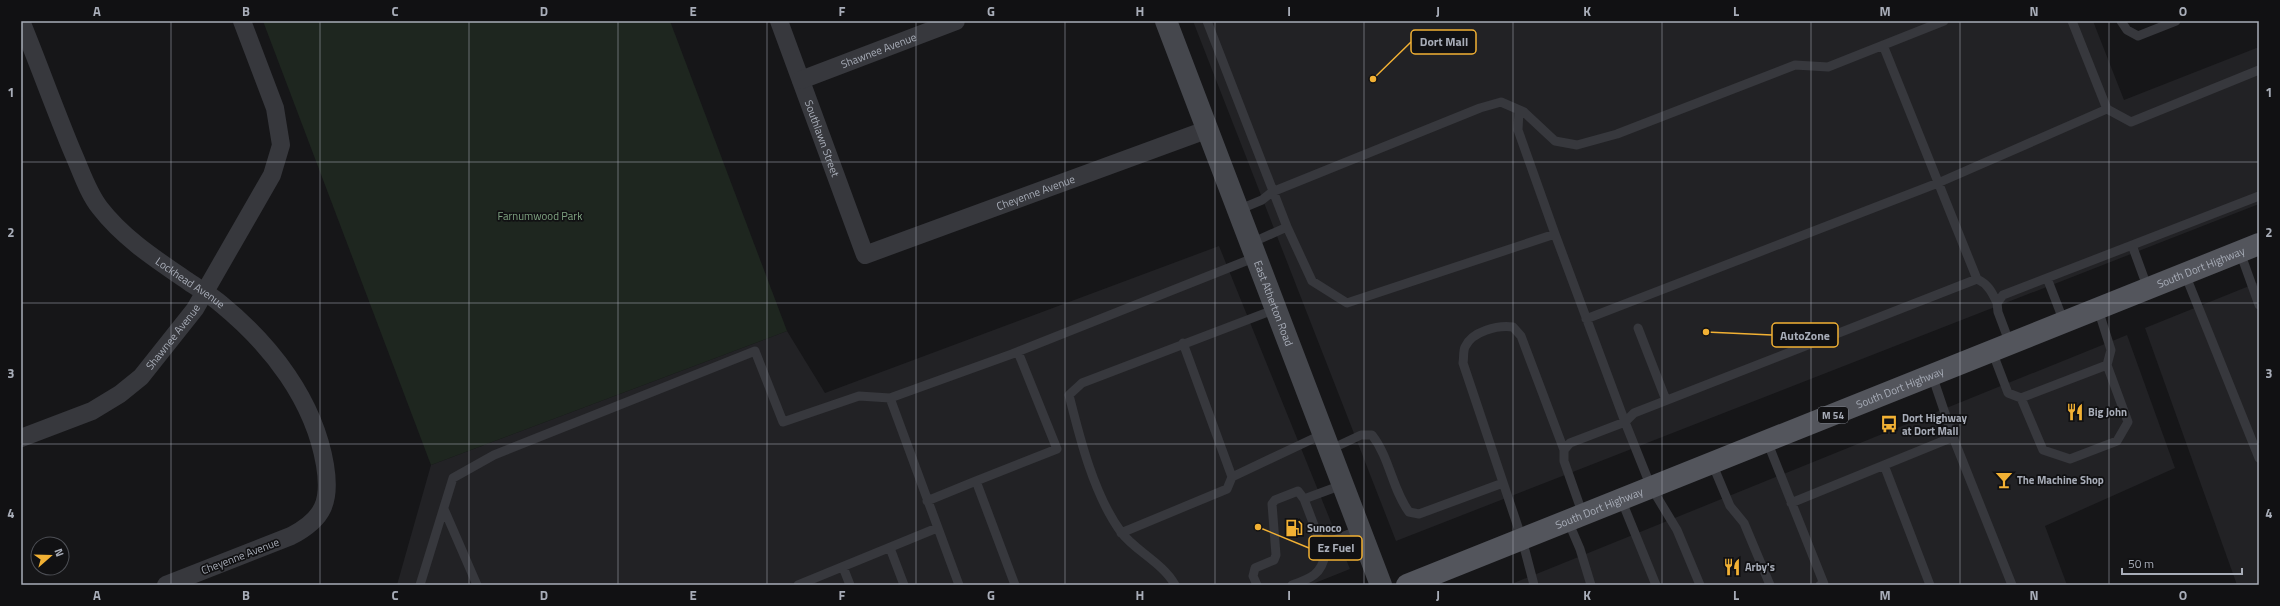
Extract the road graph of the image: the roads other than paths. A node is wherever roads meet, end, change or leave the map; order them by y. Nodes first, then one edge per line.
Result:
1 (21, 21) edge
2 (242, 21) edge
3 (779, 21) edge
4 (956, 21) edge
5 (1166, 21) edge
6 (1207, 21) edge
7 (1944, 21) edge
8 (2072, 21) edge
9 (2121, 21) edge
10 (2176, 21) edge
11 (1883, 45) junction
12 (2259, 70) edge
13 (801, 80) junction
14 (2107, 109) junction
15 (1519, 110) junction
16 (1206, 130) junction
17 (1938, 183) junction
18 (1272, 192) junction
19 (2259, 196) edge
20 (1238, 210) junction
21 (1287, 227) junction
22 (1555, 234) junction
23 (2132, 245) junction
24 (2249, 248) edge
25 (1253, 250) junction
26 (865, 255) joint
27 (2185, 274) junction
28 (2047, 278) junction
29 (1977, 279) junction
30 (2148, 289) junction
31 (204, 292) junction
32 (1997, 302) junction
33 (2259, 305) edge
34 (1276, 309) junction
35 (2098, 309) junction
36 (1586, 319) junction
37 (2064, 322) junction
38 (1638, 328) dead end
39 (1183, 343) junction
40 (2001, 347) junction
41 (1018, 352) junction
42 (2107, 365) junction
43 (1932, 375) junction
44 (890, 398) junction
45 (2021, 398) junction
46 (1666, 400) junction
47 (1625, 422) junction
48 (1953, 436) junction
49 (21, 438) edge
50 (1766, 441) junction
51 (1326, 442) junction
52 (1564, 450) junction
53 (2259, 458) edge
54 (1712, 463) junction
55 (1884, 465) junction
56 (1232, 477) junction
57 (976, 481) junction
58 (1503, 483) junction
59 (1342, 485) junction
60 (1651, 487) junction
61 (1304, 499) junction
62 (1621, 499) junction
63 (927, 501) junction
64 (1791, 503) junction
65 (444, 509) junction
66 (1575, 518) junction
67 (936, 528) junction
68 (1359, 530) junction
69 (1121, 533) junction
70 (291, 536) joint
71 (1522, 539) junction
72 (1322, 545) junction
73 (890, 548) junction
74 (843, 567) junction
75 (1316, 581) edge
76 (803, 584) edge
77 (166, 585) edge
78 (420, 585) edge
79 (477, 585) edge
80 (850, 585) edge
81 (904, 585) edge
82 (959, 585) edge
83 (1016, 585) edge
84 (1175, 585) edge
85 (1257, 585) edge
86 (1292, 585) edge
87 (1381, 585) edge
88 (1407, 585) edge
89 (1534, 585) edge
90 (1591, 585) edge
91 (1656, 585) edge
92 (1700, 585) edge
93 (1770, 585) edge
94 (1820, 585) edge
95 (1930, 585) edge
96 (2012, 585) edge

1 - 31 street, Lockhead Avenue
2 - 31 street, Shawnee Avenue
3 - 13 street, Southlawn Street
4 - 13 street, Shawnee Avenue
5 - 16 street, East Atherton Road
6 - 18 lane
7 - 11 lane
8 - 14 lane
9 - 10 lane
11 - 15 lane
11 - 17 lane
12 - 14 lane
13 - 26 street, Southlawn Street
14 - 17 lane
15 - 18 lane
15 - 22 lane
16 - 20 street, East Atherton Road
16 - 26 street, Cheyenne Avenue
17 - 29 lane
17 - 36 lane
18 - 20 lane
18 - 21 lane
19 - 23 lane
20 - 25 street, East Atherton Road
21 - 22 lane
21 - 25 lane
22 - 36 lane
23 - 28 lane
23 - 30 lane
24 - 27 main road, South Dort Highway / M 54
24 - 33 lane
25 - 34 street, East Atherton Road
25 - 41 lane
27 - 30 main road, South Dort Highway / M 54
27 - 53 lane
28 - 32 lane
28 - 37 lane
29 - 32 lane
29 - 46 lane
30 - 35 main road, South Dort Highway / M 54
31 - 49 street, Shawnee Avenue
31 - 70 street, Lockhead Avenue
32 - 40 lane
34 - 39 lane
34 - 51 street, East Atherton Road
35 - 37 main road, South Dort Highway / M 54
35 - 42 lane
36 - 47 lane
37 - 40 main road, South Dort Highway / M 54
38 - 46 lane
39 - 56 lane
39 - 69 lane
40 - 43 main road, South Dort Highway / M 54
40 - 45 lane
41 - 44 lane
41 - 57 lane
42 - 45 lane
42 - 45 lane
43 - 48 lane
43 - 50 main road, South Dort Highway / M 54
44 - 63 lane
44 - 65 lane
46 - 47 lane
47 - 52 lane
47 - 60 lane
48 - 55 lane
48 - 96 lane
50 - 54 main road, South Dort Highway / M 54
50 - 64 lane
51 - 56 lane
51 - 58 lane
51 - 59 street, East Atherton Road
52 - 58 lane
52 - 66 lane
54 - 60 main road, South Dort Highway / M 54
54 - 93 lane
55 - 64 lane
55 - 95 lane
56 - 69 lane
57 - 63 lane
57 - 83 lane
58 - 71 lane
59 - 61 lane
59 - 68 street, East Atherton Road
60 - 62 main road, South Dort Highway / M 54
60 - 92 lane
61 - 72 lane
61 - 85 lane
62 - 66 main road, South Dort Highway / M 54
62 - 91 lane
63 - 67 lane
64 - 94 lane
65 - 78 lane
65 - 79 lane
66 - 71 main road, South Dort Highway / M 54
66 - 90 lane
67 - 73 lane
67 - 82 lane
68 - 72 lane
68 - 87 street, East Atherton Road
69 - 84 lane
70 - 77 street, Cheyenne Avenue
71 - 88 main road, South Dort Highway / M 54
71 - 89 lane
72 - 75 lane
73 - 74 lane
73 - 81 lane
74 - 76 lane
74 - 80 lane
75 - 86 lane

